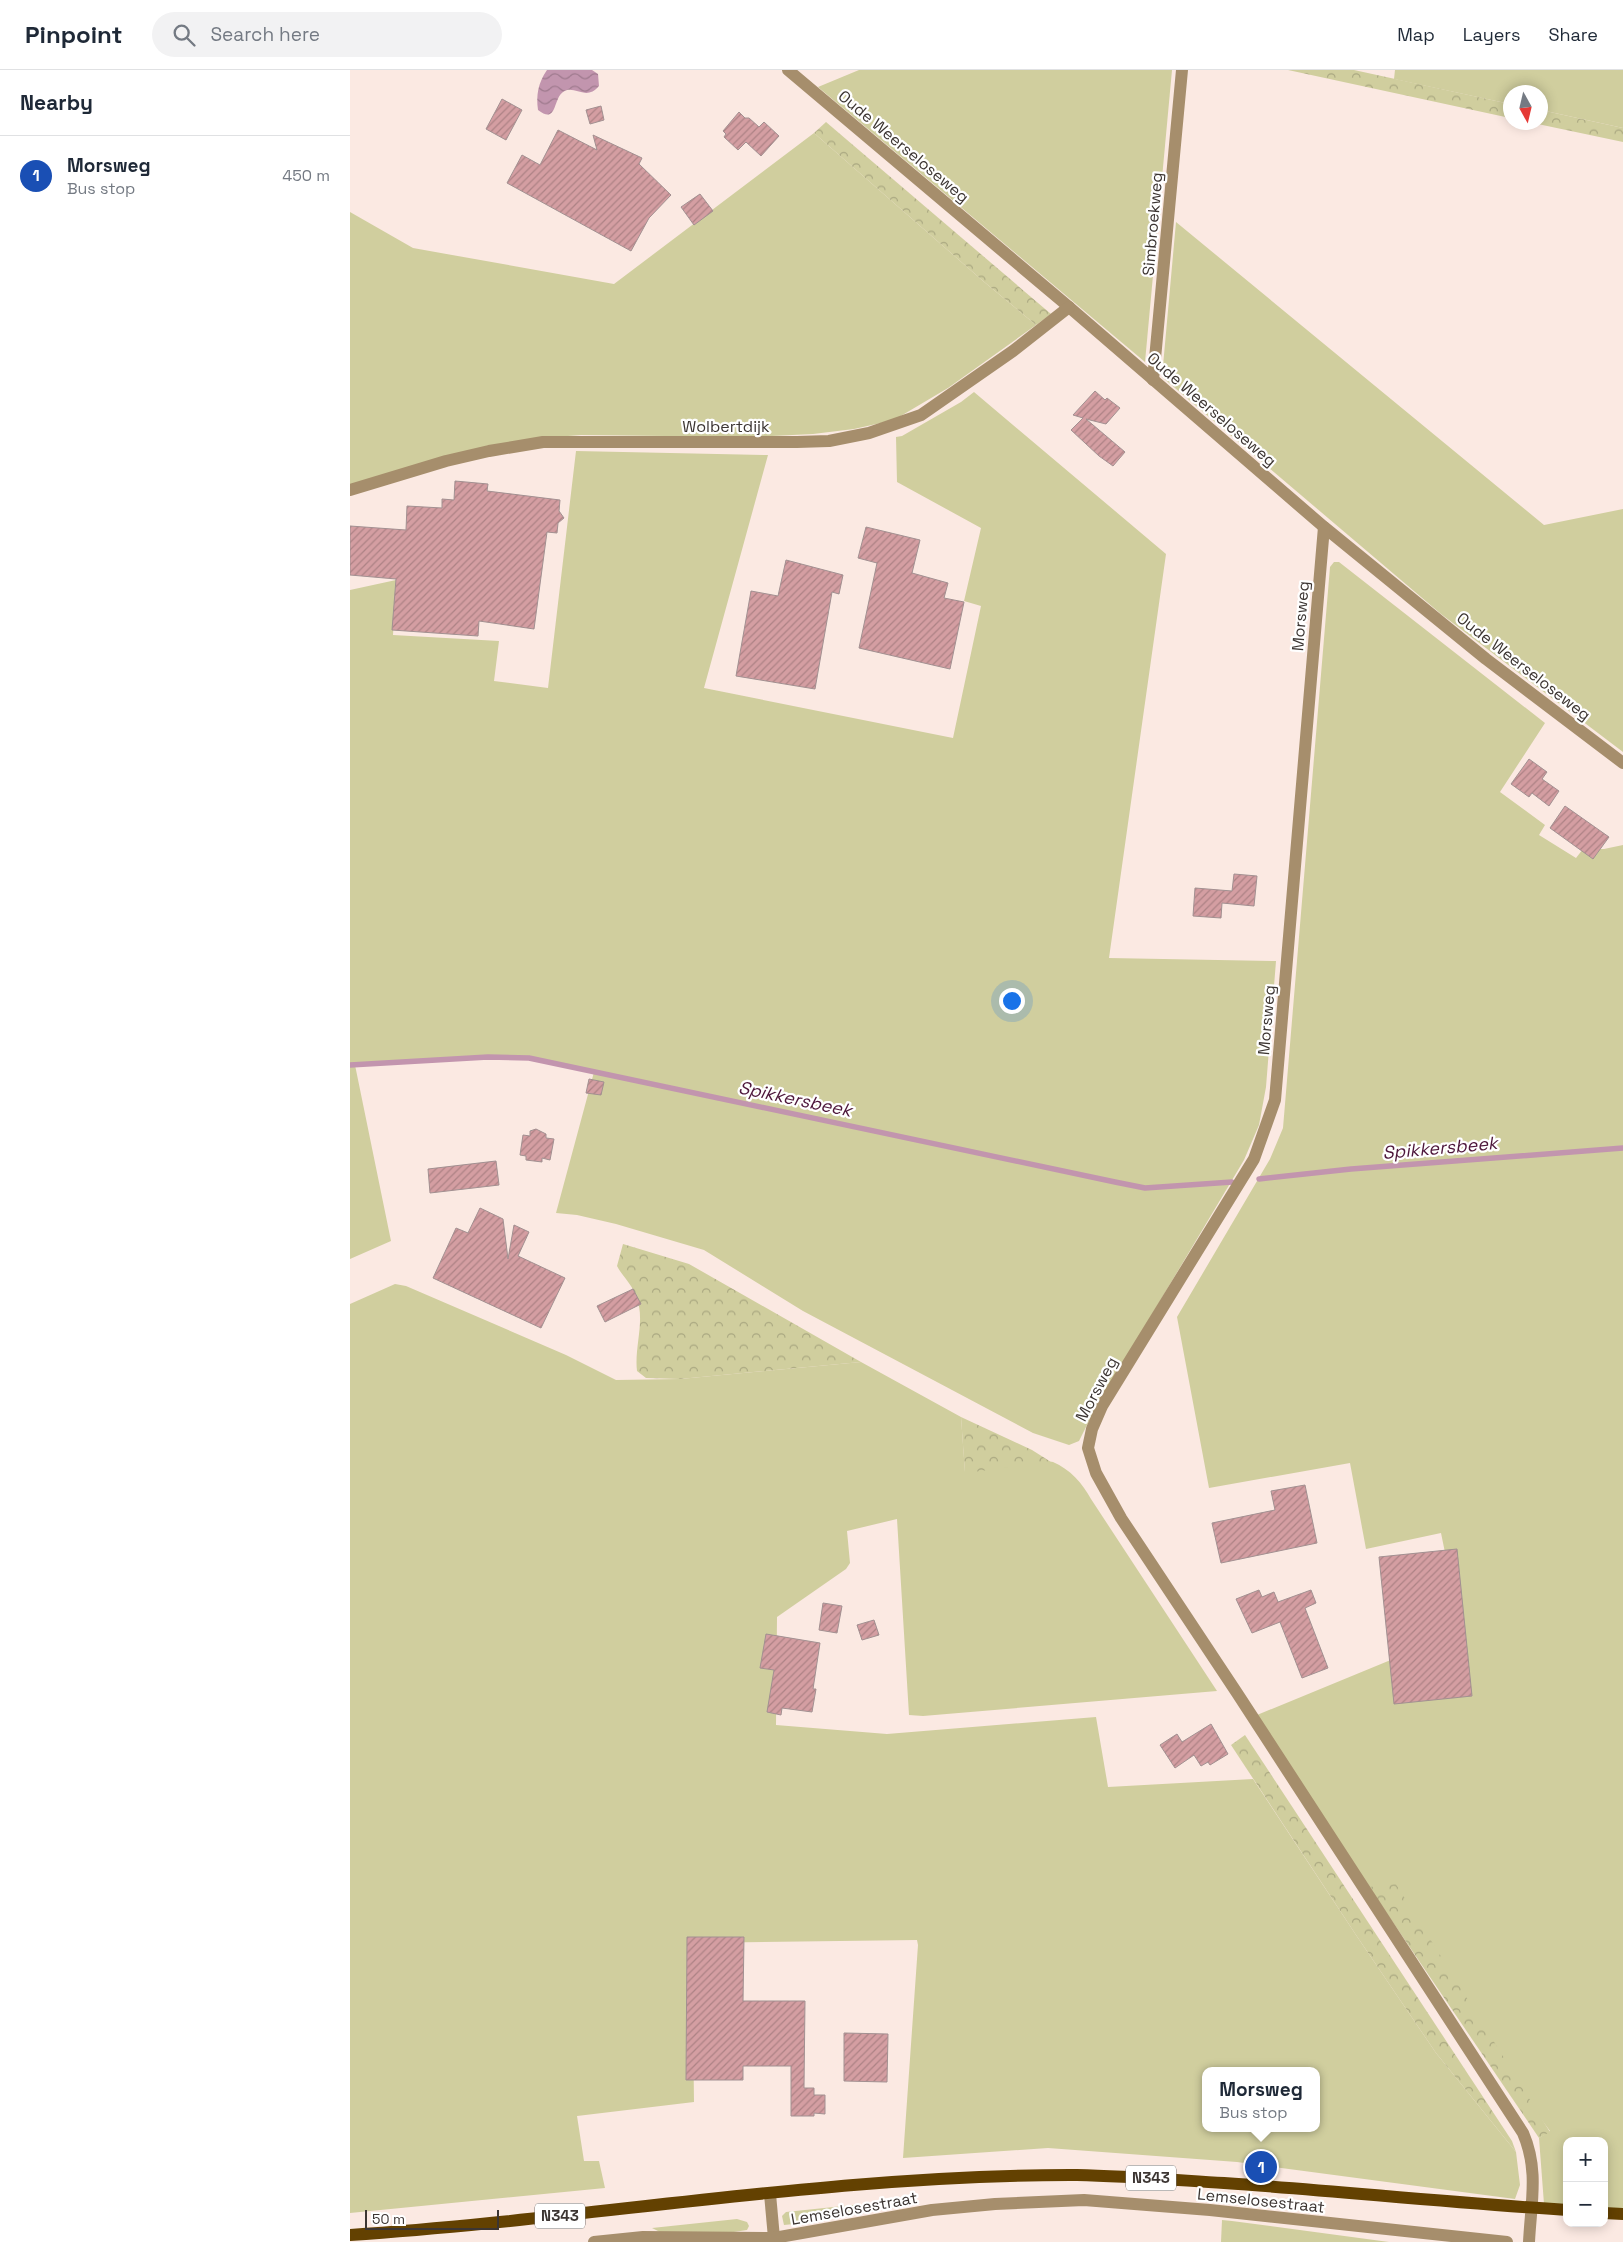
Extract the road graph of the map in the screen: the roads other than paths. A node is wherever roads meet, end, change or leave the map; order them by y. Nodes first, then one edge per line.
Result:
1 (788, 70) edge
2 (1182, 70) edge
3 (1069, 306) junction
4 (1152, 380) junction
5 (350, 490) edge
6 (1324, 526) junction
7 (1623, 763) edge
8 (770, 2194) junction
9 (1531, 2208) junction
10 (1563, 2210) edge
11 (1608, 2213) edge
12 (1623, 2214) edge
13 (350, 2235) edge
14 (774, 2238) junction
15 (594, 2242) edge
16 (1507, 2242) edge
17 (1529, 2242) edge

1 - 3 street, Oude Weerseloseweg
2 - 4 street, Simbroekweg
3 - 4 street, Oude Weerseloseweg
3 - 5 street, Wolbertdijk
4 - 6 street, Oude Weerseloseweg
6 - 7 street, Oude Weerseloseweg
6 - 9 street, Morsweg
8 - 9 main road, N343
8 - 13 main road, N343
8 - 14 street, Lemselosestraat
9 - 10 main road, N343
9 - 17 street
11 - 12 main road
14 - 15 street, Lemselosestraat
14 - 16 street, Lemselosestraat

